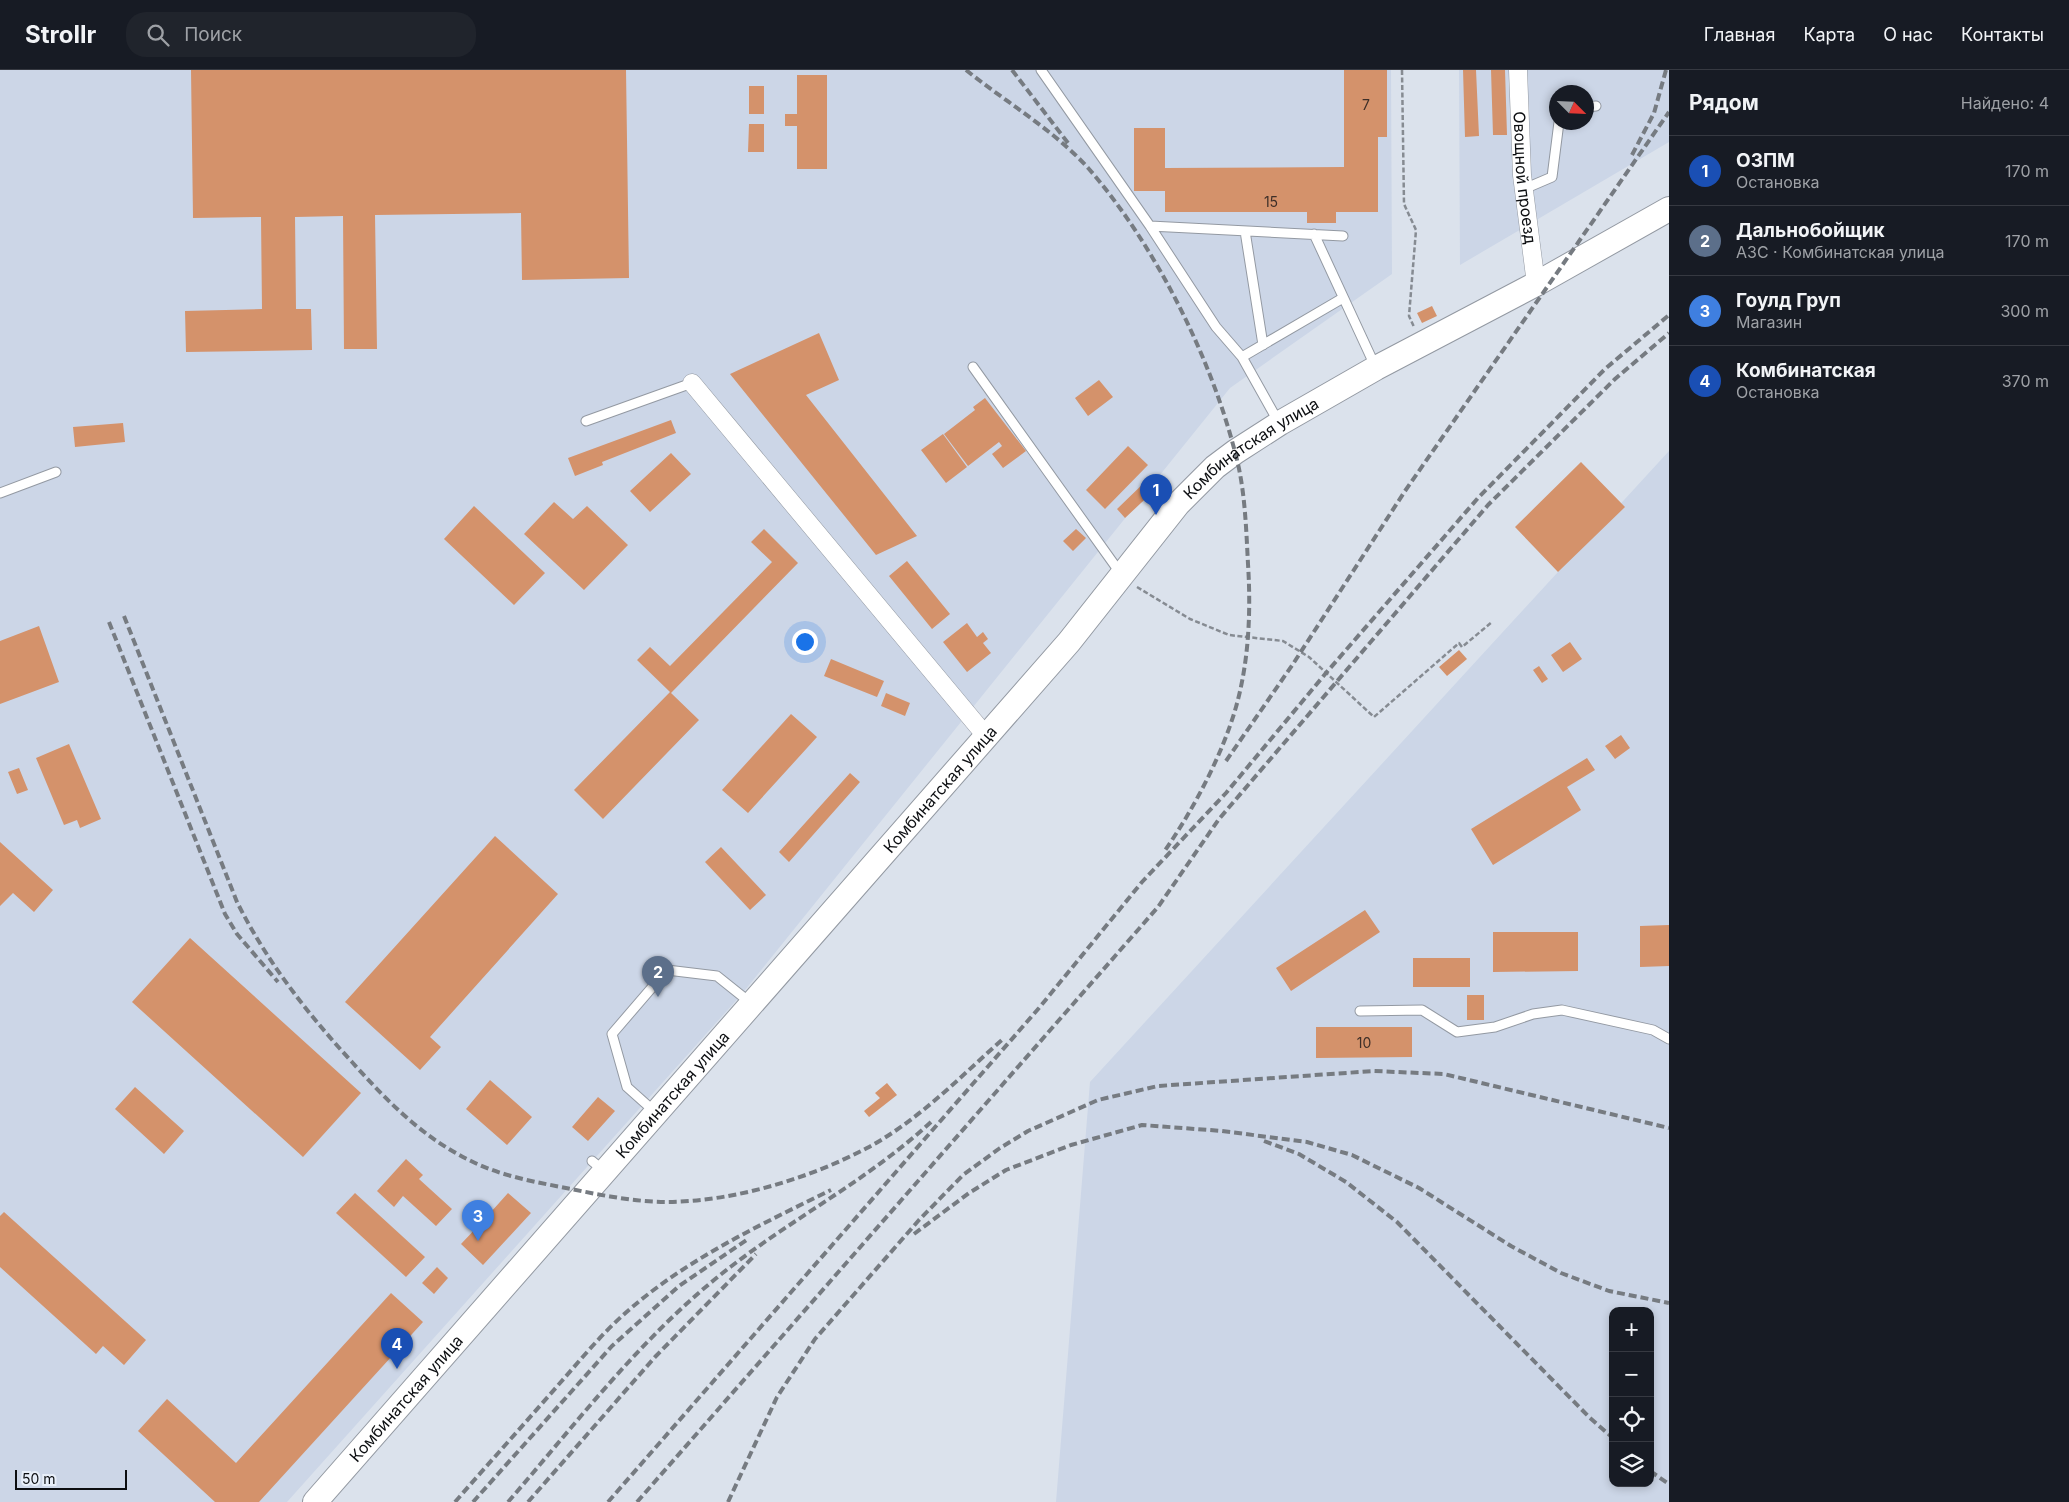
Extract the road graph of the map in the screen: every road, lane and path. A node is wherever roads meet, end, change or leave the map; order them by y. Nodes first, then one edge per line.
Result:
1 (1041, 70) edge
2 (1402, 70) edge
3 (1518, 70) edge
4 (1558, 130) edge
5 (1524, 189) junction
6 (1669, 209) edge
7 (1150, 226) junction
8 (1245, 231) junction
9 (1314, 234) junction
10 (1343, 236) dead end
11 (1536, 284) junction
12 (1343, 298) junction
13 (1263, 345) junction
14 (1421, 346) junction
15 (1242, 357) junction
16 (973, 367) dead end
17 (1376, 368) junction
18 (692, 383) joint
19 (586, 421) dead end
20 (1280, 423) junction
21 (56, 472) dead end
22 (0, 492) edge
23 (1122, 577) junction
24 (1492, 622) dead end
25 (986, 736) junction
26 (752, 1004) junction
27 (1360, 1011) dead end
28 (1669, 1039) edge
29 (656, 1113) junction
30 (315, 1502) edge

1 - 7 lane
2 - 14 path
3 - 5 street, Овощной проезд
4 - 5 lane
5 - 11 street, Овощной проезд
6 - 11 main road, Комбинатская улица
7 - 8 lane
7 - 15 lane
8 - 9 lane
8 - 13 lane
9 - 10 lane
9 - 12 lane
11 - 14 main road, Комбинатская улица
12 - 13 lane
12 - 17 lane
13 - 15 lane
14 - 17 main road, Комбинатская улица
15 - 20 lane
16 - 23 lane
17 - 20 main road, Комбинатская улица
18 - 19 lane
18 - 25 street
20 - 23 main road, Комбинатская улица
21 - 22 lane
23 - 24 path
23 - 25 main road, Комбинатская улица
25 - 26 main road, Комбинатская улица
26 - 29 main road, Комбинатская улица
26 - 29 lane
27 - 28 lane
29 - 30 main road, Комбинатская улица

